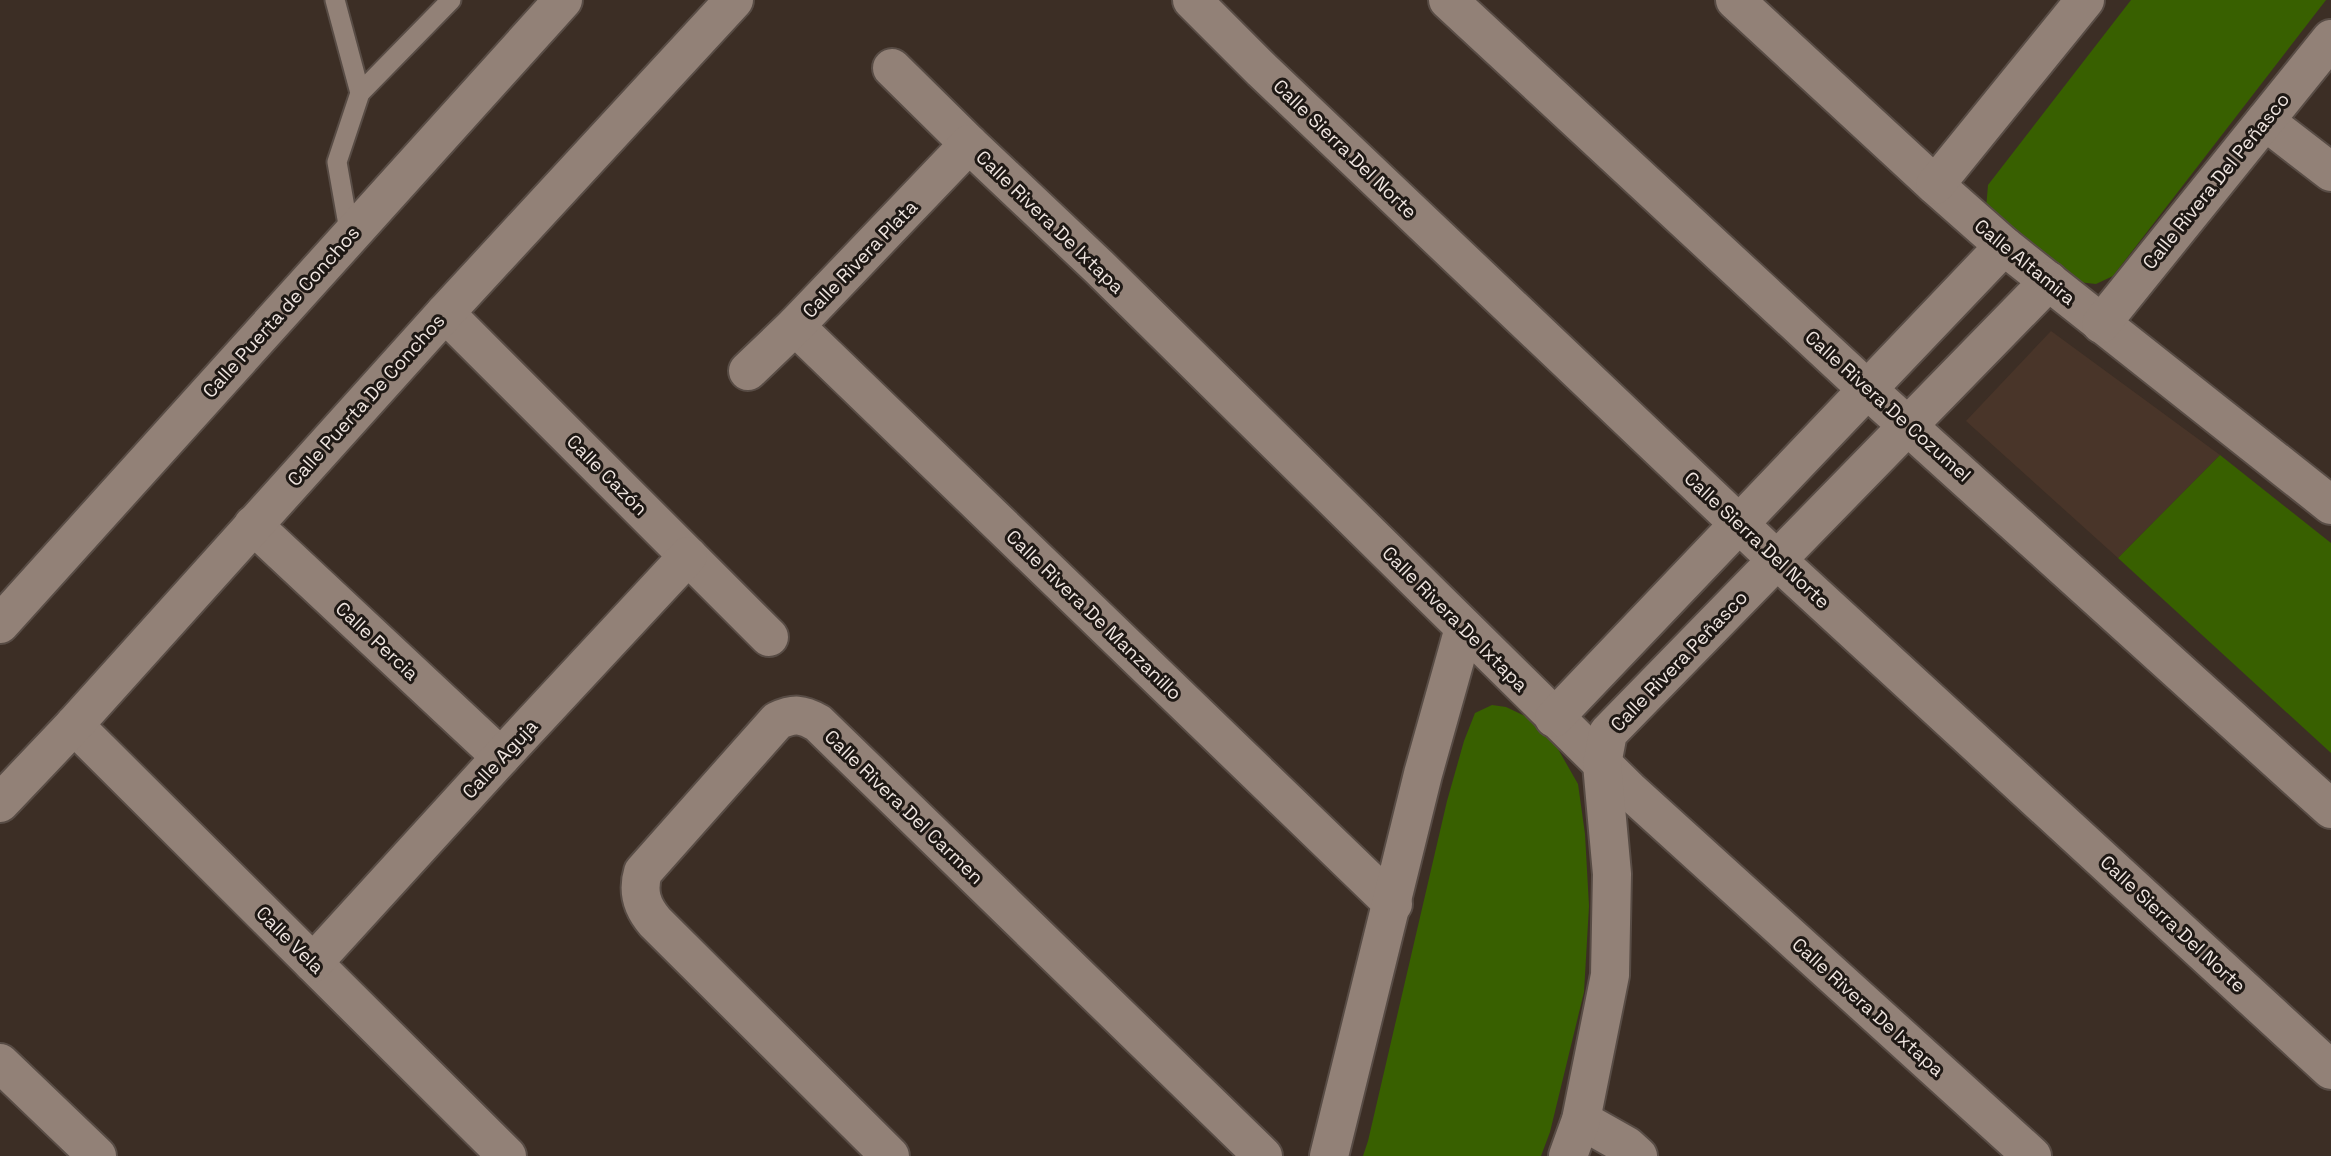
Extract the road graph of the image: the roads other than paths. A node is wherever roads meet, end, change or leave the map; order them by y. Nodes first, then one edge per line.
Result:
1 (335, 0) edge
2 (451, 0) edge
3 (563, 0) edge
4 (734, 0) edge
5 (1192, 0) edge
6 (1448, 0) edge
7 (1735, 0) edge
8 (2085, 0) edge
9 (2331, 39) edge
10 (892, 68) dead end
11 (360, 93) junction
12 (2265, 121) junction
13 (969, 144) junction
14 (2331, 172) edge
15 (1935, 185) junction
16 (350, 236) junction
17 (2004, 246) junction
18 (2049, 281) junction
19 (445, 313) junction
20 (2101, 324) junction
21 (795, 326) junction
22 (748, 371) dead end
23 (1868, 390) junction
24 (1909, 425) junction
25 (2331, 505) edge
26 (1740, 523) junction
27 (253, 525) junction
28 (688, 556) junction
29 (1777, 560) junction
30 (0, 624) edge
31 (1464, 628) junction
32 (769, 637) dead end
33 (1554, 718) junction
34 (74, 725) junction
35 (501, 757) junction
36 (1602, 764) junction
37 (0, 803) edge
38 (2331, 809) edge
39 (1392, 904) junction
40 (313, 963) junction
41 (0, 1063) edge
42 (2331, 1070) edge
43 (1581, 1119) junction
44 (97, 1156) edge
45 (507, 1156) edge
46 (890, 1156) edge
47 (1263, 1156) edge
48 (1329, 1156) edge
49 (1568, 1156) edge
50 (1638, 1156) edge
51 (2032, 1156) edge

1 - 11 lane
2 - 11 lane
3 - 16 street, Calle Puerta de Conchos
4 - 19 street, Calle Puerta De Conchos
5 - 26 street, Calle Sierra Del Norte
6 - 23 street, Calle Rivera De Cozumel
7 - 15 street, Calle Altamira
8 - 15 street
9 - 12 street, Calle Rivera Del Peñasco
10 - 13 street, Calle Rivera De Ixtapa
11 - 16 lane
12 - 14 street
12 - 20 street, Calle Rivera Del Peñasco
13 - 21 street, Calle Rivera Plata
13 - 31 street, Calle Rivera De Ixtapa
15 - 17 street, Calle Altamira
16 - 30 street, Calle Puerta de Conchos
17 - 18 street, Calle Altamira
17 - 23 street
18 - 20 street, Calle Altamira
18 - 24 street, Calle Rivera Peñasco
19 - 27 street, Calle Puerta De Conchos
19 - 28 street, Calle Cazón
20 - 25 street, Calle Altamira
21 - 22 street, Calle Rivera Plata
21 - 39 street, Calle Rivera De Manzanillo
23 - 24 street, Calle Rivera De Cozumel
23 - 26 street
24 - 29 street, Calle Rivera Peñasco
24 - 38 street, Calle Rivera De Cozumel
26 - 29 street, Calle Sierra Del Norte
26 - 33 street
27 - 34 street, Calle Puerta De Conchos
27 - 35 street, Calle Percia
28 - 32 street, Calle Cazón
28 - 35 street, Calle Aguja
29 - 36 street, Calle Rivera Peñasco
29 - 42 street, Calle Sierra Del Norte
31 - 33 street, Calle Rivera De Ixtapa
31 - 39 street
33 - 36 street, Calle Rivera De Ixtapa
34 - 37 street, Calle Puerta De Conchos
34 - 40 street, Calle Vela
35 - 40 street, Calle Aguja
36 - 43 street, Calle Rivera Peñasco
36 - 51 street, Calle Rivera De Ixtapa
39 - 48 street
40 - 45 street, Calle Vela
41 - 44 street
43 - 49 street, Calle Rivera Peñasco
43 - 50 street
46 - 47 street, Calle Rivera Del Carmen

